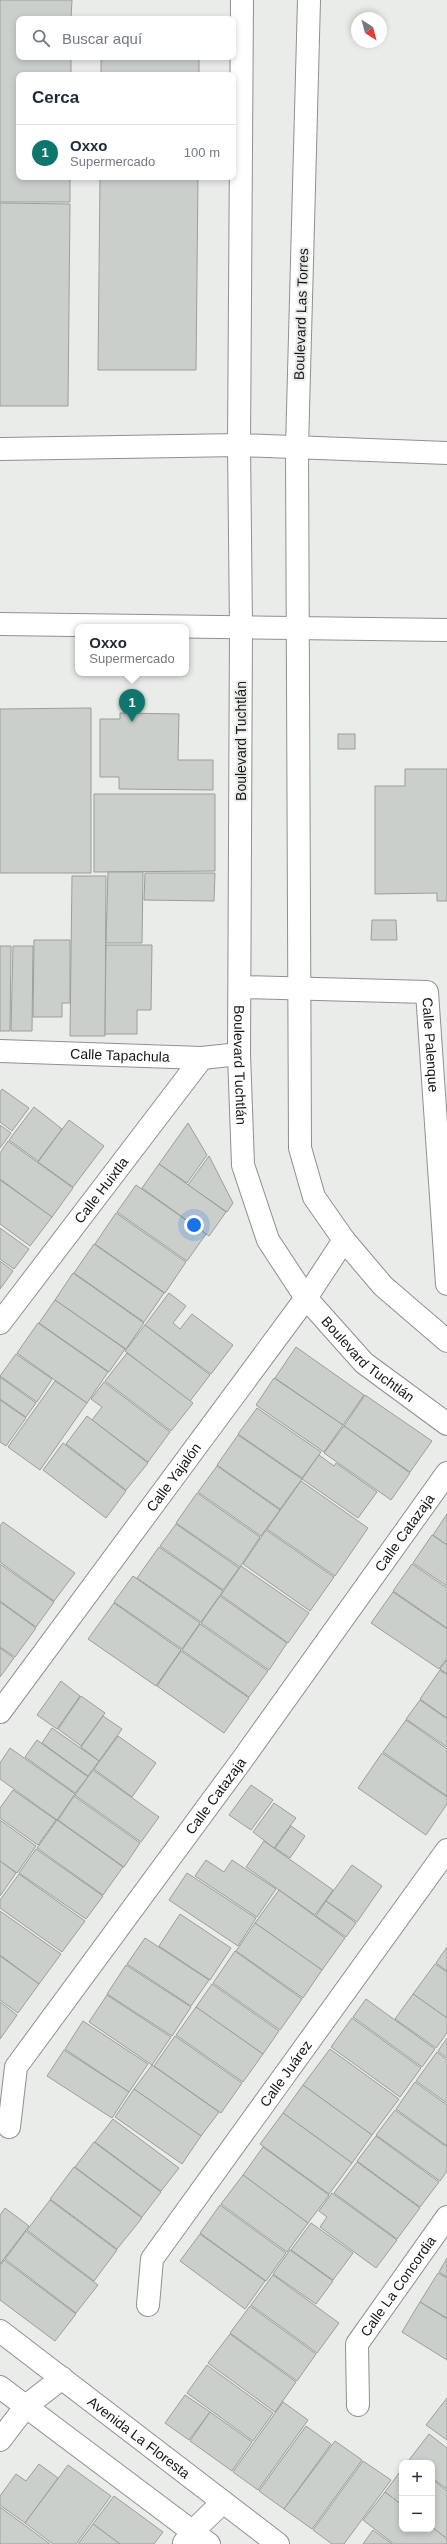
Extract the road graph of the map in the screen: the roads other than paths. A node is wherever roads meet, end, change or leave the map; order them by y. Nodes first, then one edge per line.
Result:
1 (242, 0) edge
2 (309, 0) edge
3 (239, 445) junction
4 (297, 448) junction
5 (0, 449) edge
6 (447, 452) edge
7 (0, 624) edge
8 (75, 625) edge
9 (189, 626) edge
10 (241, 627) junction
11 (299, 628) junction
12 (447, 630) edge
13 (241, 987) junction
14 (298, 988) junction
15 (0, 1051) edge
16 (239, 1054) junction
17 (202, 1058) junction
18 (344, 1240) junction
19 (447, 1284) edge
20 (306, 1298) junction
21 (0, 1323) edge
22 (447, 1340) edge
23 (447, 1424) edge
24 (447, 1473) edge
25 (0, 1712) edge
26 (447, 1850) edge
27 (9, 2127) dead end
28 (447, 2217) edge
29 (148, 2305) dead end
30 (0, 2331) edge
31 (62, 2378) junction
32 (0, 2387) edge
33 (358, 2405) dead end
34 (26, 2406) junction
35 (0, 2440) edge
36 (223, 2502) junction
37 (195, 2540) edge
38 (278, 2544) edge

1 - 3 street
2 - 4 street, Boulevard Las Torres
3 - 4 street
3 - 5 street
3 - 10 street
4 - 6 street
4 - 11 street, Boulevard Las Torres
7 - 8 street
9 - 10 street
10 - 11 street
10 - 13 street, Boulevard Tuchtlán
11 - 12 street
11 - 14 street
13 - 14 street, Calle Palenque
13 - 16 street, Boulevard Tuchtlán
14 - 18 street
14 - 19 street, Calle Palenque
15 - 17 street, Calle Tapachula
16 - 17 street, Calle Tapachula
16 - 20 street, Boulevard Tuchtlán
17 - 21 street, Calle Huixtla
18 - 20 street, Calle Yajalón
18 - 22 street
20 - 23 street, Boulevard Tuchtlán
20 - 25 street, Calle Yajalón
24 - 27 street, Calle Catazaja
26 - 29 street, Calle Juárez
28 - 33 street, Calle La Concordia
30 - 31 street, Avenida La Floresta
31 - 34 street
31 - 36 street, Avenida La Floresta
32 - 34 street
34 - 35 street
34 - 37 street
36 - 37 street
36 - 38 street, Avenida La Floresta

